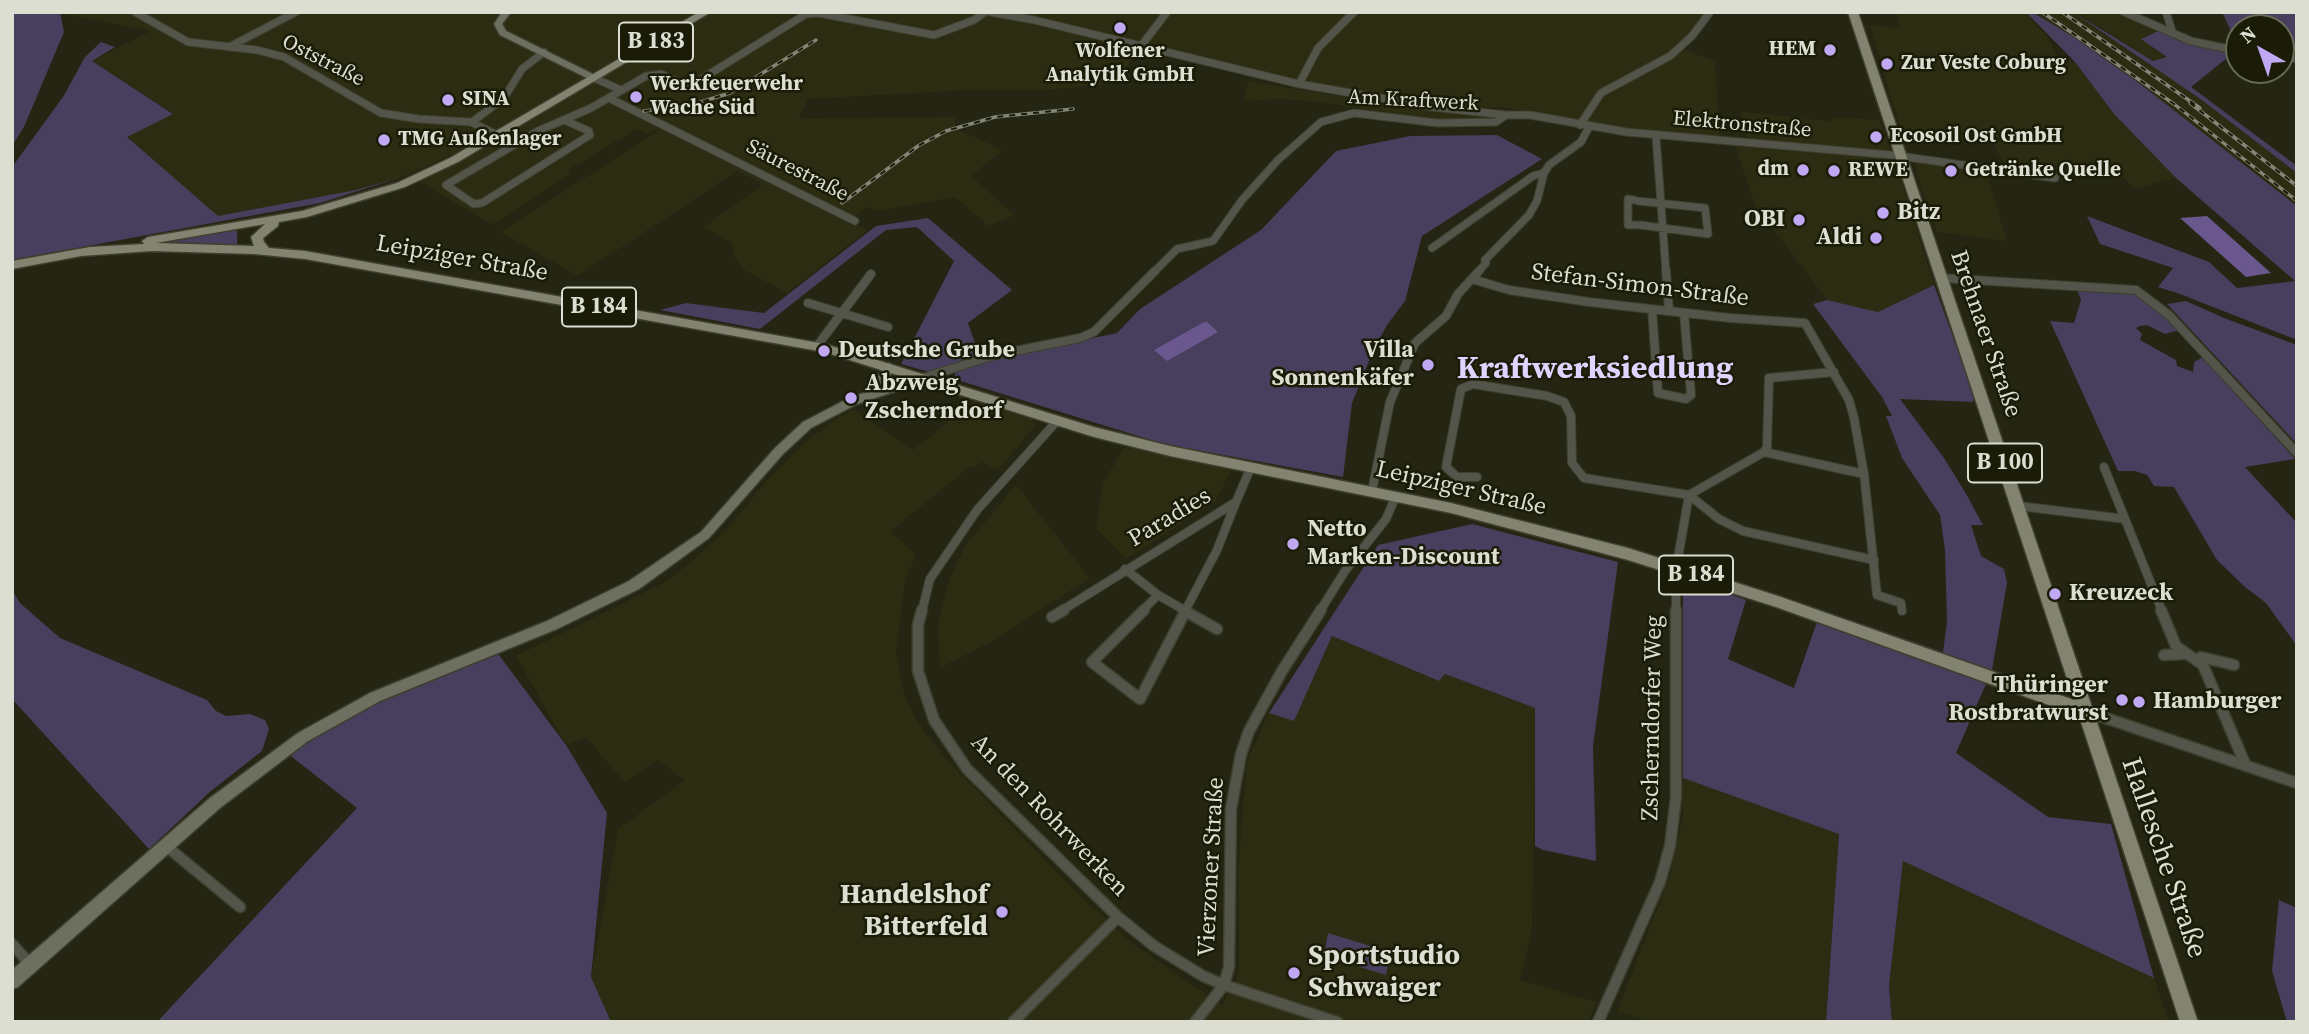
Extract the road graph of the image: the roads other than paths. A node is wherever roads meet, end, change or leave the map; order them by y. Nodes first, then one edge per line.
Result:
1 (135, 12) edge
2 (296, 12) edge
3 (507, 12) edge
4 (706, 12) edge
5 (988, 12) edge
6 (1167, 12) edge
7 (1354, 12) edge
8 (1710, 12) edge
9 (1853, 12) edge
10 (2124, 12) edge
11 (2166, 12) edge
12 (1026, 15) edge
13 (2173, 34) junction
14 (1141, 46) junction
15 (229, 47) junction
16 (2225, 48) edge
17 (544, 52) junction
18 (594, 78) junction
19 (1299, 84) junction
20 (621, 90) junction
21 (610, 98) junction
22 (1506, 115) junction
23 (564, 120) junction
24 (472, 122) junction
25 (1580, 125) junction
26 (1589, 127) junction
27 (497, 135) junction
28 (1656, 136) junction
29 (1902, 156) junction
30 (1544, 173) junction
31 (2055, 178) dead end
32 (1661, 203) junction
33 (283, 217) junction
34 (855, 220) dead end
35 (248, 224) junction
36 (1662, 228) junction
37 (1432, 248) dead end
38 (259, 250) junction
39 (83, 253) junction
40 (12, 265) edge
41 (872, 274) dead end
42 (1941, 278) junction
43 (1472, 279) junction
44 (808, 303) dead end
45 (1652, 309) junction
46 (1670, 311) junction
47 (843, 313) junction
48 (1684, 313) junction
49 (887, 327) dead end
50 (817, 346) junction
51 (889, 367) junction
52 (949, 370) junction
53 (1834, 372) junction
54 (923, 379) junction
55 (946, 386) junction
56 (875, 393) junction
57 (1057, 421) junction
58 (1764, 452) junction
59 (2297, 453) edge
60 (1251, 467) junction
61 (2104, 467) dead end
62 (1864, 474) junction
63 (1477, 477) dead end
64 (1372, 491) junction
65 (1689, 495) junction
66 (1396, 496) junction
67 (1236, 502) junction
68 (2019, 506) junction
69 (2126, 519) junction
70 (1874, 561) junction
71 (1125, 569) junction
72 (1676, 569) junction
73 (1158, 595) junction
74 (1184, 612) junction
75 (1902, 612) dead end
76 (1052, 617) dead end
77 (1217, 629) dead end
78 (2185, 654) junction
79 (2164, 655) dead end
80 (2199, 660) junction
81 (2234, 665) dead end
82 (2085, 711) junction
83 (2246, 766) junction
84 (2297, 783) edge
85 (166, 846) junction
86 (240, 907) dead end
87 (1118, 917) junction
88 (12, 944) edge
89 (31, 965) junction
90 (12, 981) edge
91 (1224, 985) junction
92 (1013, 1022) edge
93 (1195, 1022) edge
94 (1337, 1022) edge
95 (1598, 1022) edge
96 (2189, 1022) edge

1 - 15 street, Oststraße
2 - 15 street
3 - 17 street
4 - 18 main road, B 183
5 - 12 street
5 - 20 street
6 - 14 street
7 - 19 street
8 - 25 street
9 - 29 main road, Brehnaer Straße / B 100
10 - 13 street
11 - 13 street
12 - 14 street
13 - 16 street
14 - 19 street
15 - 24 street, Oststraße
17 - 18 street
17 - 24 street
18 - 20 street
18 - 27 main road, B 183
19 - 22 street
20 - 21 street
21 - 23 street
21 - 34 street, Säurestraße
22 - 25 street, Am Kraftwerk
22 - 52 street, Am Kraftwerk
23 - 23 street
24 - 27 street, Oststraße
25 - 26 street, Elektronstraße
26 - 28 street, Elektronstraße
26 - 30 street
27 - 33 main road, B 183
28 - 29 street, Elektronstraße
28 - 32 street
29 - 31 street, Elektronstraße
29 - 42 main road, Brehnaer Straße / B 100
30 - 37 street
30 - 43 street
32 - 36 street
32 - 36 street
32 - 36 street
33 - 35 main road, B 183
33 - 38 main road
35 - 38 main road
35 - 39 main road, B 183
36 - 46 street
38 - 39 main road, B 184
38 - 50 main road, Leipziger Straße / B 184
39 - 40 main road, B 183
41 - 47 street
42 - 59 street
42 - 68 main road, Brehnaer Straße / B 100
43 - 45 street, Stefan-Simon-Straße
43 - 64 street
44 - 47 street
45 - 46 street, Stefan-Simon-Straße
45 - 48 street
46 - 48 street, Stefan-Simon-Straße
47 - 49 street
47 - 50 street
48 - 53 street, Stefan-Simon-Straße
50 - 51 main road, Leipziger Straße / B 184
51 - 54 main road, Leipziger Straße / B 184
51 - 56 street
52 - 54 street, Am Kraftwerk
52 - 55 street
53 - 58 street
53 - 62 street
54 - 55 main road, Leipziger Straße / B 184
54 - 56 street
55 - 57 main road, Leipziger Straße / B 184
56 - 85 street
57 - 60 main road, Leipziger Straße / B 184
57 - 87 street, An den Rohrwerken
58 - 62 street
58 - 65 street
60 - 64 main road, Leipziger Straße / B 184
60 - 67 street, Paradies
61 - 69 street
62 - 70 street
63 - 65 street
64 - 66 main road, Leipziger Straße / B 184
65 - 70 street
65 - 72 street, Zscherndorfer Weg
66 - 72 main road, Leipziger Straße / B 184
66 - 91 street, Vierzoner Straße
67 - 71 street, Paradies
67 - 74 street, Paradies
68 - 69 street
68 - 82 main road, Brehnaer Straße / B 100
69 - 78 street
70 - 75 street
71 - 73 street, Paradies
71 - 76 street, Paradies
72 - 82 main road, Leipziger Straße / B 184
72 - 95 street, Zscherndorfer Weg
73 - 74 street, Paradies
73 - 74 street, Paradies
74 - 77 street, Paradies
78 - 79 street
78 - 80 street
80 - 81 street
80 - 83 street
82 - 83 street
82 - 96 main road, Hallesche Straße / B 100
83 - 84 street
85 - 86 street
85 - 89 street
87 - 91 street, An den Rohrwerken
87 - 92 street, An den Rohrwerken
88 - 89 street
89 - 90 street
91 - 93 street, Vierzoner Straße
91 - 94 street, An den Rohrwerken

